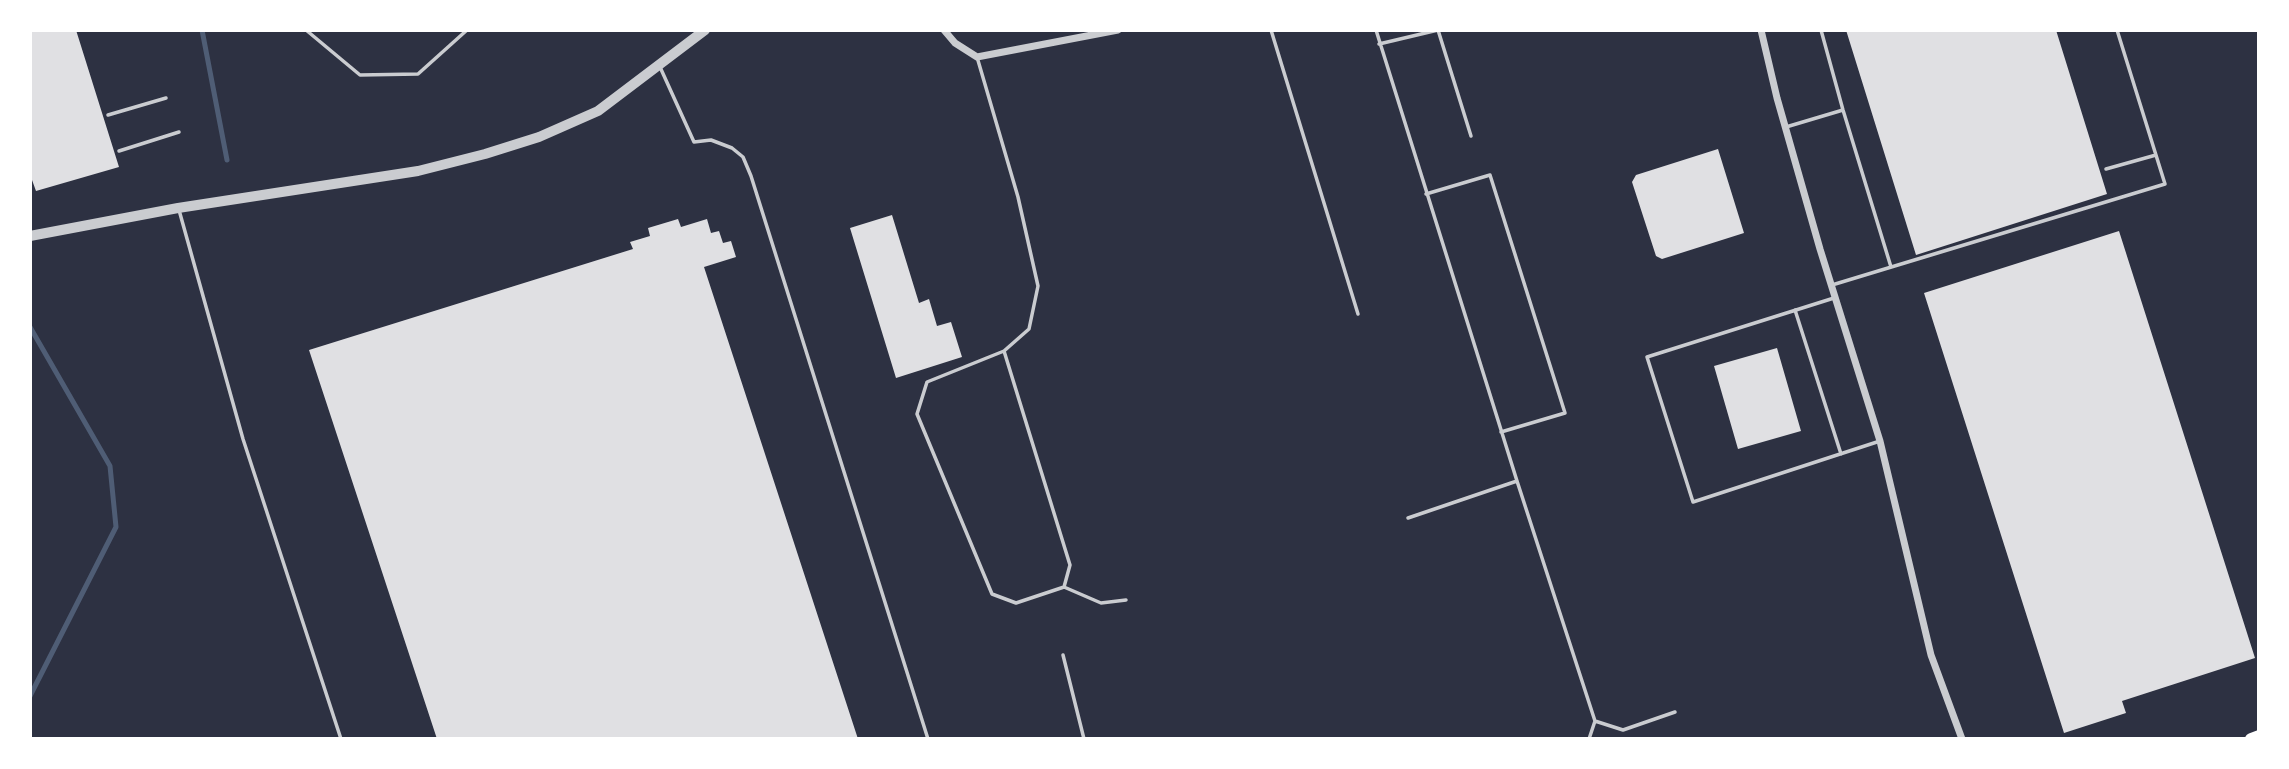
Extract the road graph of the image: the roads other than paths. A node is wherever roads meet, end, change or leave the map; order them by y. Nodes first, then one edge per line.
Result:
1 (306, 30) edge
2 (467, 30) edge
3 (705, 30) edge
4 (944, 30) edge
5 (1118, 30) edge
6 (1271, 30) edge
7 (1376, 30) edge
8 (1761, 30) edge
9 (1821, 30) edge
10 (2117, 30) edge
11 (1380, 44) junction
12 (977, 57) junction
13 (660, 65) junction
14 (166, 98) dead end
15 (1843, 110) junction
16 (108, 115) dead end
17 (1786, 127) junction
18 (179, 132) dead end
19 (1471, 136) dead end
20 (119, 151) dead end
21 (2156, 155) junction
22 (2106, 169) dead end
23 (1426, 194) junction
24 (178, 208) junction
25 (30, 236) edge
26 (1891, 267) junction
27 (1832, 285) junction
28 (1835, 297) junction
29 (1795, 310) junction
30 (1358, 314) dead end
31 (1004, 351) junction
32 (1502, 432) junction
33 (1880, 441) junction
34 (1841, 454) junction
35 (1517, 481) junction
36 (1408, 518) dead end
37 (1064, 587) junction
38 (1126, 600) dead end
39 (1063, 655) dead end
40 (1675, 712) dead end
41 (1595, 722) junction
42 (2259, 736) edge
43 (341, 739) edge
44 (928, 739) edge
45 (1084, 739) edge
46 (1589, 739) edge
47 (1962, 739) edge
48 (2251, 739) edge

1 - 2 lane
3 - 13 street
4 - 12 street
5 - 12 street
6 - 30 lane
7 - 11 lane
8 - 17 street
9 - 15 lane
10 - 21 lane
11 - 19 lane
11 - 23 lane
12 - 31 lane
13 - 24 street
13 - 44 lane
14 - 16 lane
15 - 17 lane
15 - 26 lane
17 - 27 street
18 - 20 lane
21 - 22 lane
21 - 26 lane
23 - 32 lane
23 - 32 lane
24 - 25 street
24 - 43 lane
26 - 27 lane
27 - 28 street
28 - 29 lane
28 - 33 street
29 - 34 lane
29 - 34 lane
31 - 37 lane
31 - 37 lane
32 - 35 lane
33 - 34 lane
33 - 47 street
35 - 36 lane
35 - 41 lane
37 - 38 lane
39 - 45 lane
40 - 41 lane
41 - 46 lane
42 - 48 main road

